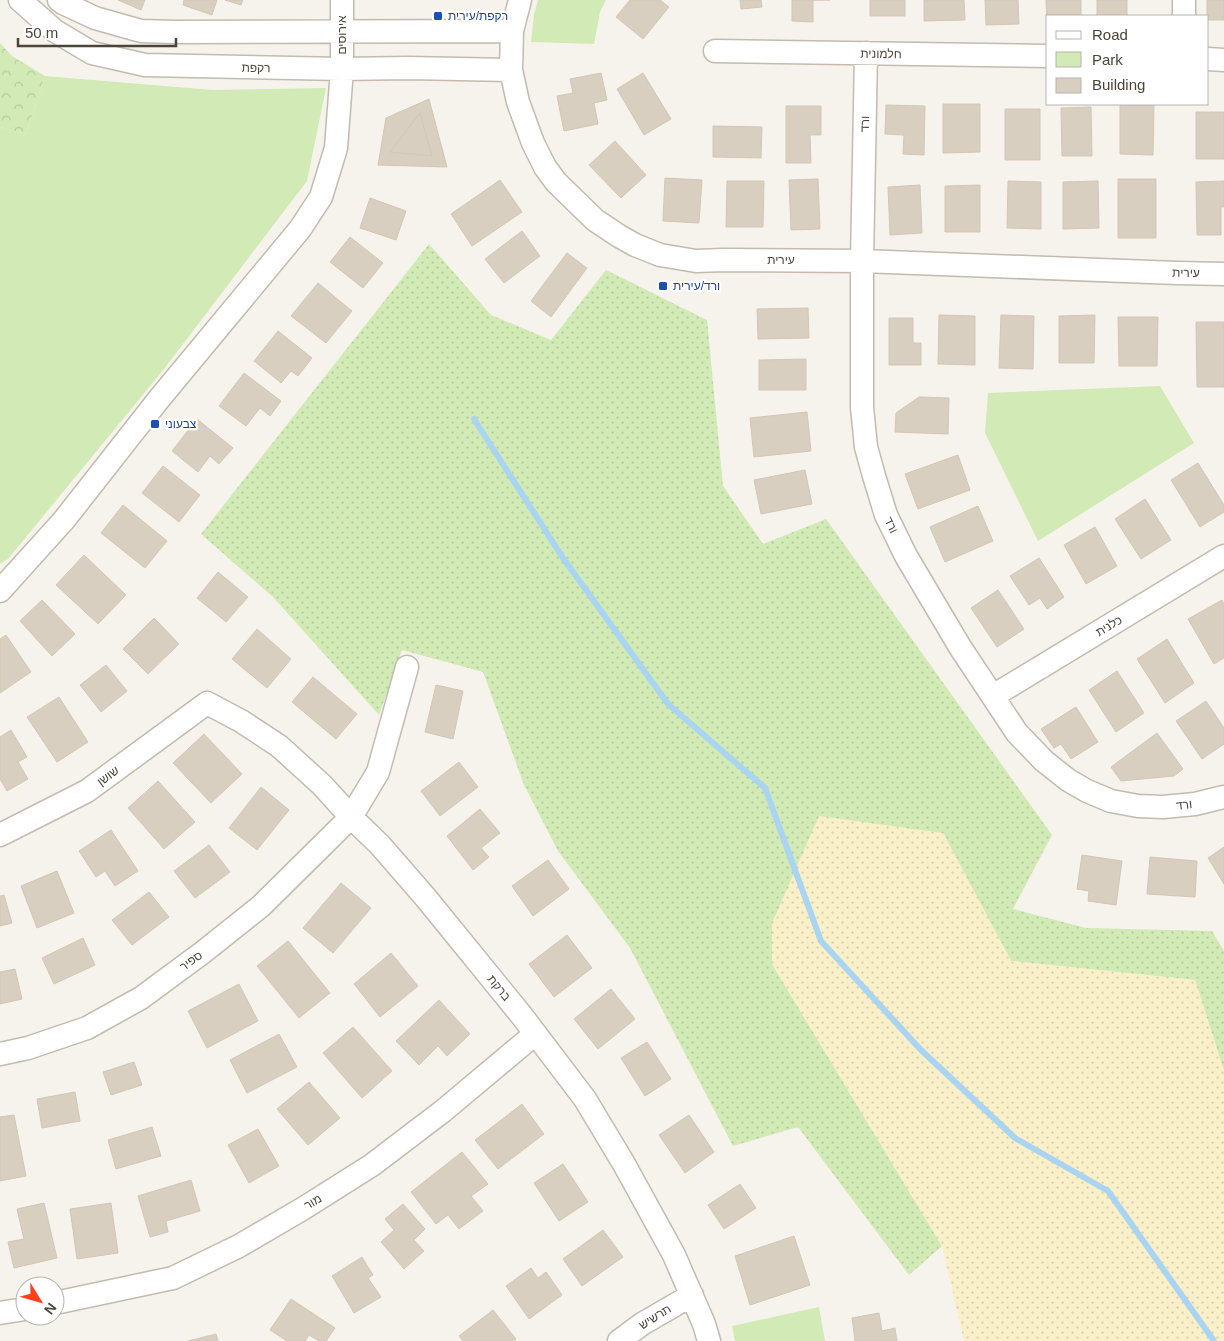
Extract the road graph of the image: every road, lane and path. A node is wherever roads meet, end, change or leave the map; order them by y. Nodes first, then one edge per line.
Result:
1 (20, 0) edge
2 (59, 0) edge
3 (342, 0) edge
4 (520, 0) edge
5 (1184, 0) edge
6 (1184, 15) edge
7 (512, 31) junction
8 (343, 32) junction
9 (715, 51) dead end
10 (866, 53) junction
11 (1046, 56) edge
12 (1209, 59) edge
13 (1224, 60) edge
14 (342, 69) junction
15 (511, 70) junction
16 (862, 261) junction
17 (1224, 274) edge
18 (1224, 556) edge
19 (0, 591) edge
20 (407, 666) dead end
21 (993, 696) junction
22 (207, 703) joint
23 (1224, 797) edge
24 (351, 817) junction
25 (0, 835) edge
26 (535, 1034) junction
27 (0, 1054) edge
28 (692, 1295) junction
29 (65, 1301) edge
30 (15, 1311) edge
31 (0, 1313) edge
32 (619, 1341) edge
33 (709, 1341) edge

1 - 14 street, רקפת
2 - 8 street
3 - 8 street, אירוסים
4 - 7 street, עירית
5 - 6 street
7 - 8 street
7 - 15 street, עירית
8 - 14 street, אירוסים
9 - 10 street, חלמונית
10 - 11 street, חלמונית
10 - 16 street, ורד
12 - 13 street
14 - 15 street, רקפת
14 - 19 street
15 - 16 street, עירית
16 - 17 street, עירית
16 - 21 street, ורד
18 - 21 street, כלנית
20 - 24 street, ספיר
21 - 23 street, ורד
22 - 24 street, ברקת
22 - 25 street, שושן
24 - 26 street, ברקת
24 - 27 street, ספיר
26 - 28 street, ברקת
26 - 29 street, מור
28 - 32 street, תרשיש
28 - 33 street, ברקת
30 - 31 street

